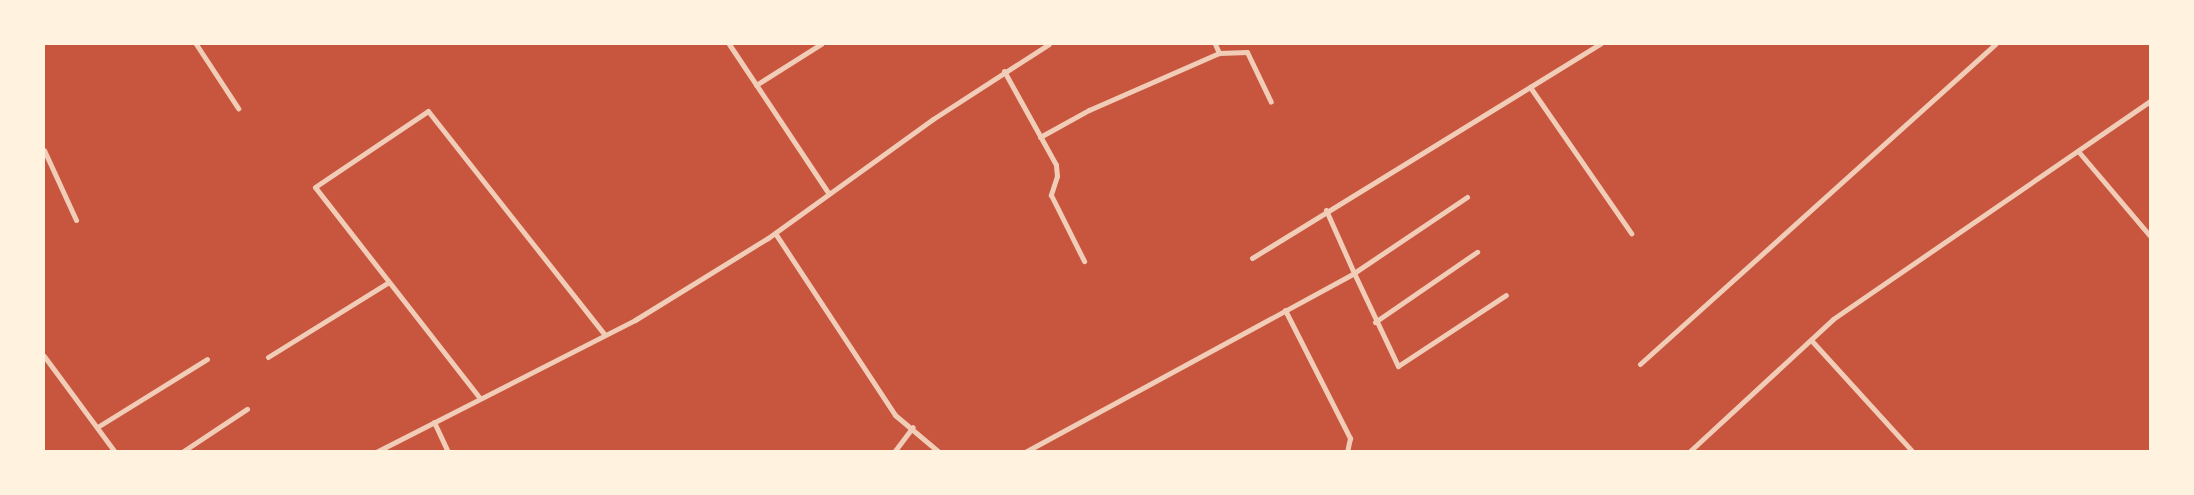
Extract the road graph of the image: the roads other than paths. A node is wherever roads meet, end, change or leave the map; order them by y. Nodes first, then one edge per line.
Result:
1 (196, 44) edge
2 (729, 44) edge
3 (821, 44) edge
4 (1049, 44) edge
5 (1215, 44) edge
6 (1600, 44) edge
7 (1995, 44) edge
8 (1219, 52) junction
9 (1004, 71) junction
10 (756, 85) junction
11 (1530, 87) junction
12 (1271, 102) dead end
13 (2150, 102) edge
14 (238, 108) dead end
15 (1040, 137) junction
16 (44, 150) edge
17 (2078, 151) junction
18 (829, 194) junction
19 (1467, 197) dead end
20 (1326, 210) junction
21 (76, 220) dead end
22 (775, 232) junction
23 (1631, 233) dead end
24 (2151, 236) edge
25 (1477, 252) dead end
26 (1252, 258) dead end
27 (1084, 261) dead end
28 (1354, 273) junction
29 (389, 282) junction
30 (1506, 294) dead end
31 (1285, 310) junction
32 (1375, 322) junction
33 (605, 335) junction
34 (1811, 340) junction
35 (44, 356) edge
36 (268, 357) dead end
37 (207, 359) dead end
38 (1640, 364) dead end
39 (479, 397) junction
40 (247, 409) dead end
41 (434, 422) junction
42 (99, 426) junction
43 (913, 427) junction
44 (115, 452) edge
45 (182, 452) edge
46 (376, 452) edge
47 (448, 452) edge
48 (894, 452) edge
49 (939, 452) edge
50 (1025, 452) edge
51 (1347, 452) edge
52 (1689, 452) edge
53 (1913, 452) edge

1 - 14 street
2 - 10 street
3 - 10 street
4 - 9 street
5 - 8 street
6 - 11 street
7 - 38 street
8 - 12 street
8 - 15 street
9 - 15 street
9 - 18 street
10 - 18 street
11 - 20 street
11 - 23 street
13 - 17 street
15 - 27 street
16 - 21 street
17 - 24 street
17 - 34 street
18 - 22 street
19 - 28 street
20 - 26 street
20 - 28 street
22 - 33 street
22 - 43 street
25 - 32 street
28 - 31 street
28 - 32 street
29 - 33 street
29 - 36 street
29 - 39 street
30 - 32 street
31 - 50 street
31 - 51 street
33 - 39 street
34 - 52 street
34 - 53 street
35 - 42 street
37 - 42 street
39 - 41 street
40 - 45 street
41 - 46 street
41 - 47 street
42 - 44 street
43 - 48 street
43 - 49 street

